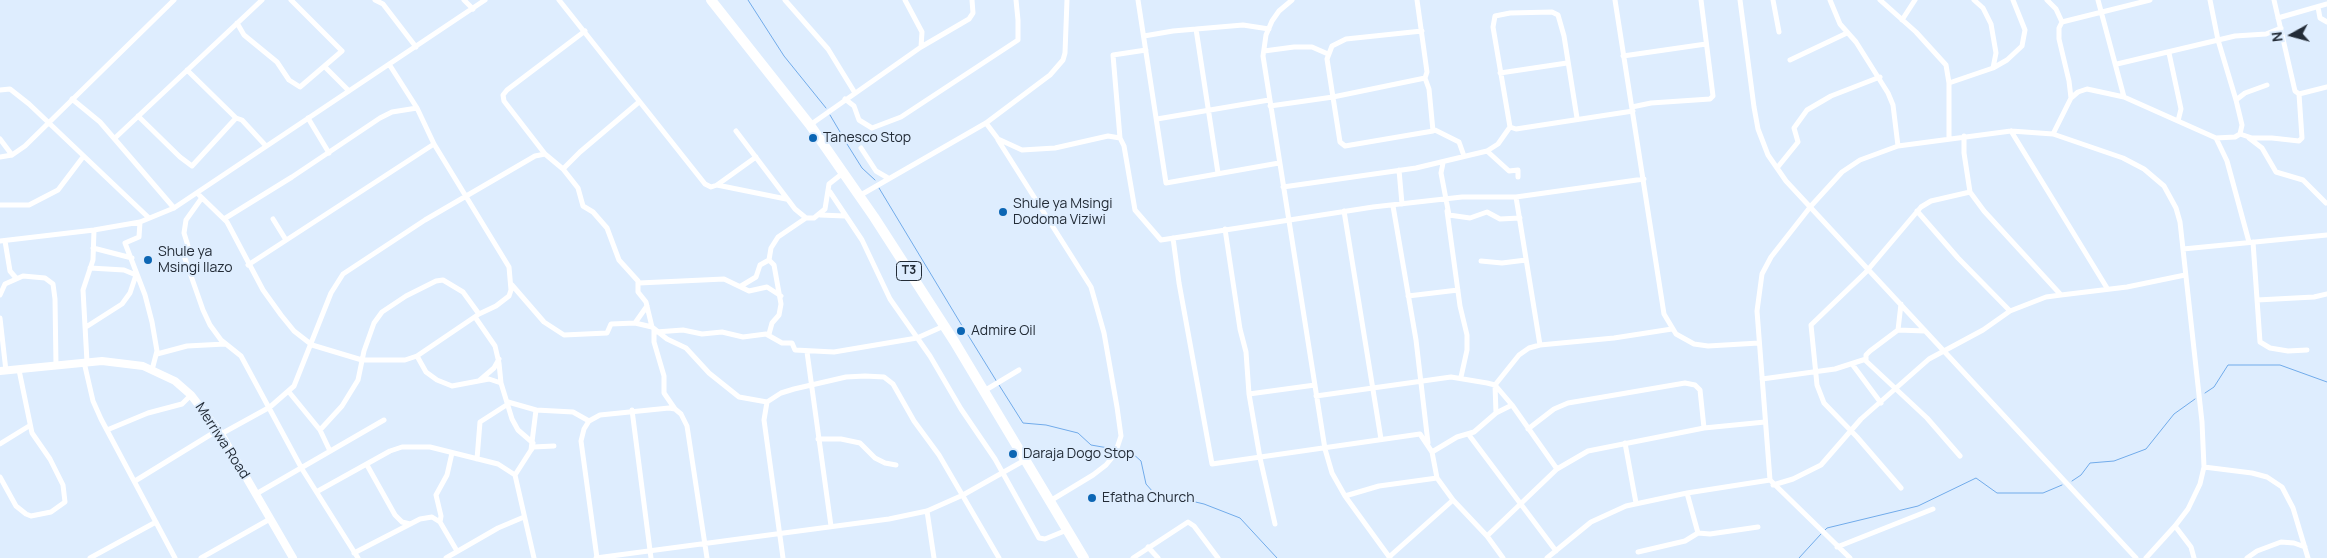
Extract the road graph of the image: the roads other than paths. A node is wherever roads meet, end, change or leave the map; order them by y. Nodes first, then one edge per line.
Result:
1 (174, 0) edge
2 (262, 0) edge
3 (291, 0) edge
4 (375, 0) edge
5 (464, 0) edge
6 (485, 0) edge
7 (559, 0) edge
8 (711, 0) edge
9 (785, 0) edge
10 (905, 0) edge
11 (972, 0) edge
12 (1016, 0) edge
13 (1067, 0) edge
14 (1138, 0) edge
15 (1292, 0) edge
16 (1417, 0) edge
17 (1618, 0) edge
18 (1701, 0) edge
19 (1740, 0) edge
20 (1773, 0) edge
21 (1830, 0) edge
22 (1880, 0) edge
23 (1915, 0) edge
24 (1974, 0) edge
25 (2013, 0) edge
26 (2047, 0) edge
27 (2098, 0) edge
28 (2150, 0) edge
29 (2210, 0) edge
30 (2274, 0) edge
31 (2327, 4) edge
32 (2318, 7) junction
33 (473, 9) junction
34 (2103, 13) junction
35 (2278, 18) junction
36 (1902, 20) junction
37 (2062, 22) junction
38 (2327, 22) edge
39 (237, 23) junction
40 (1269, 28) junction
41 (2281, 28) junction
42 (1196, 29) junction
43 (584, 31) junction
44 (1422, 31) junction
45 (1780, 32) dead end
46 (1848, 34) junction
47 (1144, 36) junction
48 (2218, 40) junction
49 (1706, 44) junction
50 (416, 46) junction
51 (921, 47) junction
52 (1146, 50) junction
53 (1264, 51) junction
54 (2169, 53) junction
55 (1328, 54) junction
56 (1623, 56) junction
57 (1790, 60) dead end
58 (1568, 63) junction
59 (389, 64) junction
60 (2116, 64) junction
61 (325, 67) junction
62 (1993, 68) junction
63 (187, 70) junction
64 (1500, 73) junction
65 (1880, 77) junction
66 (1425, 78) junction
67 (1949, 83) junction
68 (2267, 85) dead end
69 (2327, 87) edge
70 (0, 90) edge
71 (349, 91) junction
72 (855, 93) junction
73 (2299, 94) junction
74 (1333, 97) junction
75 (2124, 97) junction
76 (2071, 98) junction
77 (72, 99) junction
78 (845, 99) junction
79 (2236, 100) junction
80 (638, 102) junction
81 (1269, 103) junction
82 (416, 108) junction
83 (1632, 109) junction
84 (1208, 110) junction
85 (138, 116) junction
86 (236, 118) junction
87 (308, 118) junction
88 (1577, 118) junction
89 (1157, 119) junction
90 (2178, 121) junction
91 (48, 122) junction
92 (986, 123) junction
93 (810, 125) junction
94 (1510, 127) junction
95 (1434, 130) junction
96 (736, 131) dead end
97 (2011, 131) junction
98 (2053, 134) junction
99 (2240, 134) junction
100 (1964, 136) junction
101 (1950, 137) junction
102 (2248, 137) junction
103 (115, 138) junction
104 (1120, 138) junction
105 (2216, 138) junction
106 (0, 139) edge
107 (998, 139) junction
108 (434, 144) junction
109 (266, 146) junction
110 (1898, 146) junction
111 (861, 148) dead end
112 (329, 152) junction
113 (1487, 152) junction
114 (545, 154) junction
115 (12, 155) junction
116 (1464, 156) junction
117 (0, 157) edge
118 (83, 157) junction
119 (756, 157) junction
120 (1279, 163) junction
121 (1443, 163) junction
122 (1777, 168) junction
123 (563, 169) junction
124 (1399, 170) junction
125 (844, 172) junction
126 (1218, 173) junction
127 (1518, 177) dead end
128 (888, 178) junction
129 (1644, 179) junction
130 (718, 185) junction
131 (1283, 187) junction
132 (830, 192) junction
133 (1970, 192) junction
134 (197, 193) junction
135 (860, 196) junction
136 (467, 197) junction
137 (1516, 197) junction
138 (201, 199) junction
139 (787, 199) junction
140 (1445, 199) junction
141 (2326, 203) edge
142 (1402, 204) junction
143 (0, 205) edge
144 (1393, 206) junction
145 (1810, 206) junction
146 (174, 208) junction
147 (1917, 210) junction
148 (1344, 211) junction
149 (1447, 211) junction
150 (820, 214) junction
151 (845, 216) junction
152 (149, 218) junction
153 (806, 218) junction
154 (1520, 218) junction
155 (224, 219) junction
156 (272, 219) dead end
157 (1288, 219) junction
158 (140, 222) junction
159 (1225, 229) junction
160 (94, 230) junction
161 (2327, 235) edge
162 (1173, 238) junction
163 (286, 240) junction
164 (2, 241) edge
165 (2251, 242) junction
166 (93, 248) junction
167 (2183, 249) junction
168 (132, 258) junction
169 (93, 260) junction
170 (769, 260) junction
171 (1526, 260) junction
172 (1481, 261) dead end
173 (248, 265) junction
174 (101, 267) junction
175 (90, 268) junction
176 (1868, 268) junction
177 (136, 275) junction
178 (2185, 275) junction
179 (16, 278) junction
180 (638, 283) junction
181 (512, 285) junction
182 (741, 286) junction
183 (2106, 288) junction
184 (1458, 290) junction
185 (2327, 294) edge
186 (0, 295) edge
187 (2061, 295) junction
188 (781, 296) junction
189 (1408, 296) junction
190 (2257, 300) junction
191 (1901, 303) junction
192 (647, 306) junction
193 (2010, 311) junction
194 (477, 316) junction
195 (0, 318) edge
196 (635, 323) junction
197 (944, 326) junction
198 (86, 327) junction
199 (654, 329) junction
200 (1672, 329) junction
201 (1898, 330) junction
202 (1925, 331) junction
203 (770, 334) junction
204 (918, 338) junction
205 (1758, 343) junction
206 (226, 344) junction
207 (312, 345) junction
208 (1540, 345) junction
209 (2307, 350) dead end
210 (1944, 351) junction
211 (807, 352) junction
212 (157, 354) junction
213 (417, 356) junction
214 (499, 359) junction
215 (1866, 359) junction
216 (362, 360) junction
217 (86, 362) junction
218 (1852, 364) junction
219 (56, 365) junction
220 (19, 370) junction
221 (152, 370) junction
222 (1018, 370) dead end
223 (3, 371) edge
224 (1815, 373) junction
225 (1461, 377) junction
226 (1762, 379) junction
227 (1421, 381) junction
228 (477, 382) junction
229 (501, 383) junction
230 (1315, 385) junction
231 (1495, 385) junction
232 (812, 386) junction
233 (1374, 388) junction
234 (1896, 388) junction
235 (987, 389) junction
236 (290, 392) junction
237 (1249, 394) junction
238 (191, 395) junction
239 (1316, 396) junction
240 (767, 402) junction
241 (508, 403) junction
242 (1881, 403) junction
243 (1512, 405) junction
244 (270, 407) junction
245 (536, 410) junction
246 (632, 410) junction
247 (675, 410) junction
248 (1496, 412) junction
249 (384, 420) dead end
250 (589, 421) junction
251 (1765, 422) junction
252 (30, 426) junction
253 (1704, 428) junction
254 (1528, 429) junction
255 (106, 430) junction
256 (320, 430) junction
257 (1852, 431) junction
258 (220, 432) junction
259 (1469, 435) junction
260 (818, 439) junction
261 (1381, 439) junction
262 (532, 443) junction
263 (1625, 443) junction
264 (0, 444) edge
265 (554, 446) dead end
266 (1428, 446) junction
267 (1325, 449) junction
268 (531, 450) junction
269 (330, 451) junction
270 (1432, 452) junction
271 (452, 453) junction
272 (1960, 456) dead end
273 (1260, 458) junction
274 (478, 459) junction
275 (1025, 460) junction
276 (896, 465) dead end
277 (367, 466) junction
278 (2204, 467) junction
279 (302, 469) junction
280 (1557, 470) junction
281 (1002, 472) junction
282 (515, 475) junction
283 (0, 477) edge
284 (1437, 478) junction
285 (135, 481) junction
286 (1772, 483) junction
287 (1901, 488) dead end
288 (318, 492) junction
289 (1687, 493) junction
290 (256, 494) junction
291 (963, 495) junction
292 (1345, 496) junction
293 (1453, 500) junction
294 (1050, 501) junction
295 (1636, 503) junction
296 (1521, 505) junction
297 (1933, 510) dead end
298 (926, 511) junction
299 (524, 517) junction
300 (270, 519) junction
301 (156, 522) junction
302 (440, 522) junction
303 (410, 524) junction
304 (1276, 524) dead end
305 (831, 526) junction
306 (2175, 526) junction
307 (1758, 527) dead end
308 (1067, 530) junction
309 (779, 533) junction
310 (1698, 534) junction
311 (1487, 536) junction
312 (706, 545) junction
313 (1836, 547) junction
314 (2305, 547) junction
315 (1148, 548) junction
316 (1556, 550) junction
317 (457, 551) junction
318 (1638, 552) dead end
319 (356, 555) edge
320 (651, 555) edge
321 (90, 558) edge
322 (175, 558) edge
323 (201, 558) edge
324 (293, 558) edge
325 (446, 558) edge
326 (534, 558) edge
327 (596, 558) edge
328 (707, 558) edge
329 (783, 558) edge
330 (934, 558) edge
331 (999, 558) edge
332 (1084, 558) edge
333 (1133, 558) edge
334 (1158, 558) edge
335 (1218, 558) edge
336 (1390, 558) edge
337 (1504, 558) edge
338 (1547, 558) edge
339 (1850, 558) edge
340 (2136, 558) edge
341 (2146, 558) edge
342 (2194, 558) edge
343 (2247, 558) edge
344 (2308, 558) edge

1 - 77 street
2 - 39 street
3 - 61 street
4 - 50 street
5 - 33 street
6 - 33 street
7 - 43 street
8 - 93 highway, T3
9 - 72 street
10 - 51 street
11 - 51 street
12 - 78 street
13 - 92 street
14 - 47 street
15 - 40 street
16 - 44 street
17 - 56 street
18 - 49 street
19 - 122 street
20 - 45 street
21 - 46 street
22 - 36 street
23 - 36 street
24 - 62 street
25 - 62 street
26 - 37 street
27 - 34 street
28 - 34 street
29 - 48 street
30 - 35 street
31 - 32 street
32 - 35 street
32 - 38 street
33 - 50 street
34 - 37 street
34 - 60 street
35 - 41 street
36 - 67 street
37 - 76 street
39 - 61 street
39 - 63 street
40 - 42 street
40 - 53 street
41 - 48 street
41 - 73 street
42 - 47 street
42 - 84 street
43 - 80 street
43 - 114 street
44 - 55 street
44 - 66 street
46 - 57 street
46 - 65 street
47 - 52 street
48 - 54 street
48 - 79 street
49 - 56 street
49 - 83 street
50 - 59 street
51 - 72 street
52 - 89 street
52 - 104 street
53 - 55 street
53 - 81 street
54 - 60 street
54 - 90 street
55 - 74 street
56 - 83 street
58 - 64 street
58 - 64 street
58 - 88 street
59 - 71 street
59 - 82 street
60 - 75 street
61 - 71 street
62 - 67 street
63 - 85 street
63 - 86 street
64 - 94 street
65 - 110 street
65 - 122 street
66 - 74 street
66 - 95 street
67 - 101 street
68 - 79 street
69 - 73 street
70 - 91 street
71 - 87 street
72 - 78 street
73 - 102 street
74 - 81 street
74 - 95 street
75 - 76 street
75 - 90 street
76 - 98 street
77 - 91 street
77 - 103 street
78 - 93 street
79 - 99 street
80 - 123 street
80 - 130 street
81 - 84 street
81 - 120 street
82 - 108 street
82 - 112 street
83 - 88 street
83 - 129 street
84 - 89 street
84 - 126 street
85 - 86 street
85 - 103 street
86 - 109 street
87 - 109 street
87 - 112 street
88 - 94 street
89 - 126 street
90 - 105 street
91 - 115 street
91 - 118 street
92 - 107 street
92 - 128 street
93 - 125 highway, T3
94 - 113 street
95 - 116 street
96 - 119 street
97 - 98 street
97 - 100 street
97 - 183 street
98 - 167 street
99 - 102 street
99 - 105 street
100 - 101 street
100 - 133 street
101 - 110 street
102 - 141 street
103 - 146 street
104 - 107 street
104 - 162 street
105 - 165 street
106 - 115 street
107 - 294 street
108 - 136 street
108 - 163 street
109 - 134 street
110 - 145 street
111 - 128 street
112 - 155 street
113 - 116 street
113 - 127 street
114 - 123 street
114 - 136 street
115 - 117 street
116 - 121 street
118 - 143 street
118 - 152 street
119 - 130 street
119 - 139 street
120 - 126 street
120 - 131 street
121 - 124 street
121 - 140 street
122 - 145 street
123 - 180 street
124 - 131 street
124 - 142 street
125 - 132 street
125 - 135 highway, T3
128 - 135 street
129 - 137 street
129 - 200 street
130 - 139 street
131 - 157 street
132 - 150 street
132 - 151 street
133 - 147 street
133 - 187 street
134 - 138 street
134 - 146 street
135 - 197 highway, T3
136 - 181 street
136 - 207 street
137 - 140 street
137 - 154 street
138 - 155 street
138 - 206 street
139 - 153 street
140 - 142 street
140 - 149 street
142 - 144 street
144 - 148 street
144 - 189 street
145 - 176 street
145 - 205 street
146 - 152 street
147 - 176 street
147 - 193 street
148 - 157 street
148 - 233 street
149 - 154 street
149 - 184 street
150 - 151 street
150 - 153 street
151 - 204 street
152 - 158 street
153 - 170 street
154 - 171 street
155 - 173 street
156 - 163 street
157 - 159 street
157 - 230 street
158 - 160 street
158 - 168 street
159 - 162 street
159 - 237 street
160 - 164 street
160 - 166 street
161 - 165 street
162 - 273 street
163 - 173 street
164 - 179 street
165 - 167 street
165 - 190 street
166 - 168 street
166 - 169 street
167 - 178 street
168 - 177 street
169 - 174 street
169 - 175 street
170 - 182 street
170 - 188 street
171 - 172 street
171 - 208 street
173 - 207 street
174 - 175 street
174 - 177 street
175 - 198 street
176 - 191 street
176 - 224 street
177 - 198 street
177 - 212 street
178 - 183 street
178 - 278 street
179 - 186 street
179 - 219 street
180 - 182 street
180 - 192 street
181 - 194 street
181 - 196 street
182 - 188 street
183 - 187 street
184 - 189 street
184 - 225 street
185 - 190 street
187 - 193 street
188 - 203 street
189 - 227 street
190 - 209 street
191 - 201 street
191 - 202 street
192 - 196 street
192 - 199 street
193 - 210 street
194 - 213 street
194 - 214 street
194 - 216 street
195 - 223 street
196 - 199 street
197 - 204 street
197 - 235 highway, T3
198 - 217 street
199 - 203 street
199 - 240 street
199 - 247 street
200 - 205 street
200 - 208 street
201 - 202 street
201 - 215 street
202 - 210 street
203 - 211 street
204 - 211 street
204 - 281 street
205 - 226 street
206 - 212 street
206 - 244 street
207 - 216 street
207 - 236 street
208 - 231 street
210 - 234 street
210 - 340 street
211 - 232 street
212 - 221 street
213 - 216 street
213 - 228 street
214 - 228 street
214 - 229 street
215 - 218 street
215 - 234 street
216 - 256 street
217 - 219 street, Merriwa Road
217 - 221 street, Merriwa Road
217 - 255 street
218 - 224 street
218 - 242 street
219 - 220 street, Merriwa Road
220 - 223 street, Merriwa Road
220 - 252 street
221 - 238 street, Merriwa Road
222 - 235 street
224 - 226 street
224 - 257 street
225 - 227 street
225 - 231 street
226 - 251 street
227 - 233 street
227 - 266 street
228 - 229 street
229 - 241 street
230 - 237 street
230 - 239 street
231 - 243 street
231 - 248 street
232 - 240 street
232 - 260 street
232 - 291 street
233 - 239 street
233 - 261 street
234 - 242 street
234 - 272 street
235 - 275 highway, T3
236 - 244 street
236 - 256 street
237 - 273 street
238 - 255 street
238 - 258 street, Merriwa Road
239 - 267 street
240 - 309 street
241 - 245 street
241 - 262 street
241 - 274 street
242 - 257 street
243 - 248 street
243 - 254 street
244 - 258 street
244 - 279 street
245 - 250 street
245 - 262 street
246 - 247 street
246 - 250 street
246 - 320 street
247 - 312 street
248 - 259 street
249 - 269 street
250 - 327 street
251 - 253 street
251 - 286 street
252 - 264 street
252 - 283 street
253 - 254 street
253 - 263 street
254 - 280 street
255 - 285 street
256 - 269 street
257 - 286 street
257 - 287 street
258 - 285 street
258 - 290 street, Merriwa Road
259 - 270 street
259 - 296 street
260 - 276 street
260 - 305 street
261 - 266 street
261 - 267 street
262 - 268 street
263 - 280 street
263 - 295 street
265 - 268 street
266 - 270 street
267 - 273 street
267 - 292 street
268 - 282 street
269 - 279 street
270 - 284 street
271 - 274 street
271 - 277 street
271 - 302 street
273 - 304 street
274 - 282 street
275 - 281 street
275 - 294 highway, T3
277 - 288 street
277 - 303 street
278 - 306 street
278 - 314 street
279 - 288 street
279 - 290 street
280 - 296 street
281 - 291 street
281 - 308 street
282 - 299 street
284 - 292 street
284 - 293 street
285 - 301 street
286 - 289 street
286 - 313 street
288 - 319 street
289 - 295 street
289 - 310 street
290 - 300 street, Merriwa Road
291 - 298 street
291 - 331 street
292 - 336 street
293 - 311 street
293 - 336 street
294 - 308 highway, T3
295 - 316 street
296 - 311 street
296 - 316 street
297 - 313 street
298 - 305 street
298 - 330 street
299 - 317 street
299 - 326 street
300 - 323 street
300 - 324 street, Merriwa Road
301 - 321 street
301 - 322 street
302 - 303 street
302 - 317 street
303 - 319 street
305 - 309 street
306 - 341 street
306 - 342 street
307 - 310 street
308 - 332 highway, T3
309 - 312 street
309 - 329 street
310 - 318 street
311 - 337 street
312 - 320 street
312 - 328 street
313 - 339 street
314 - 343 street
314 - 344 street
315 - 333 street
315 - 334 street
315 - 335 street
316 - 338 street
317 - 325 street
320 - 327 street

